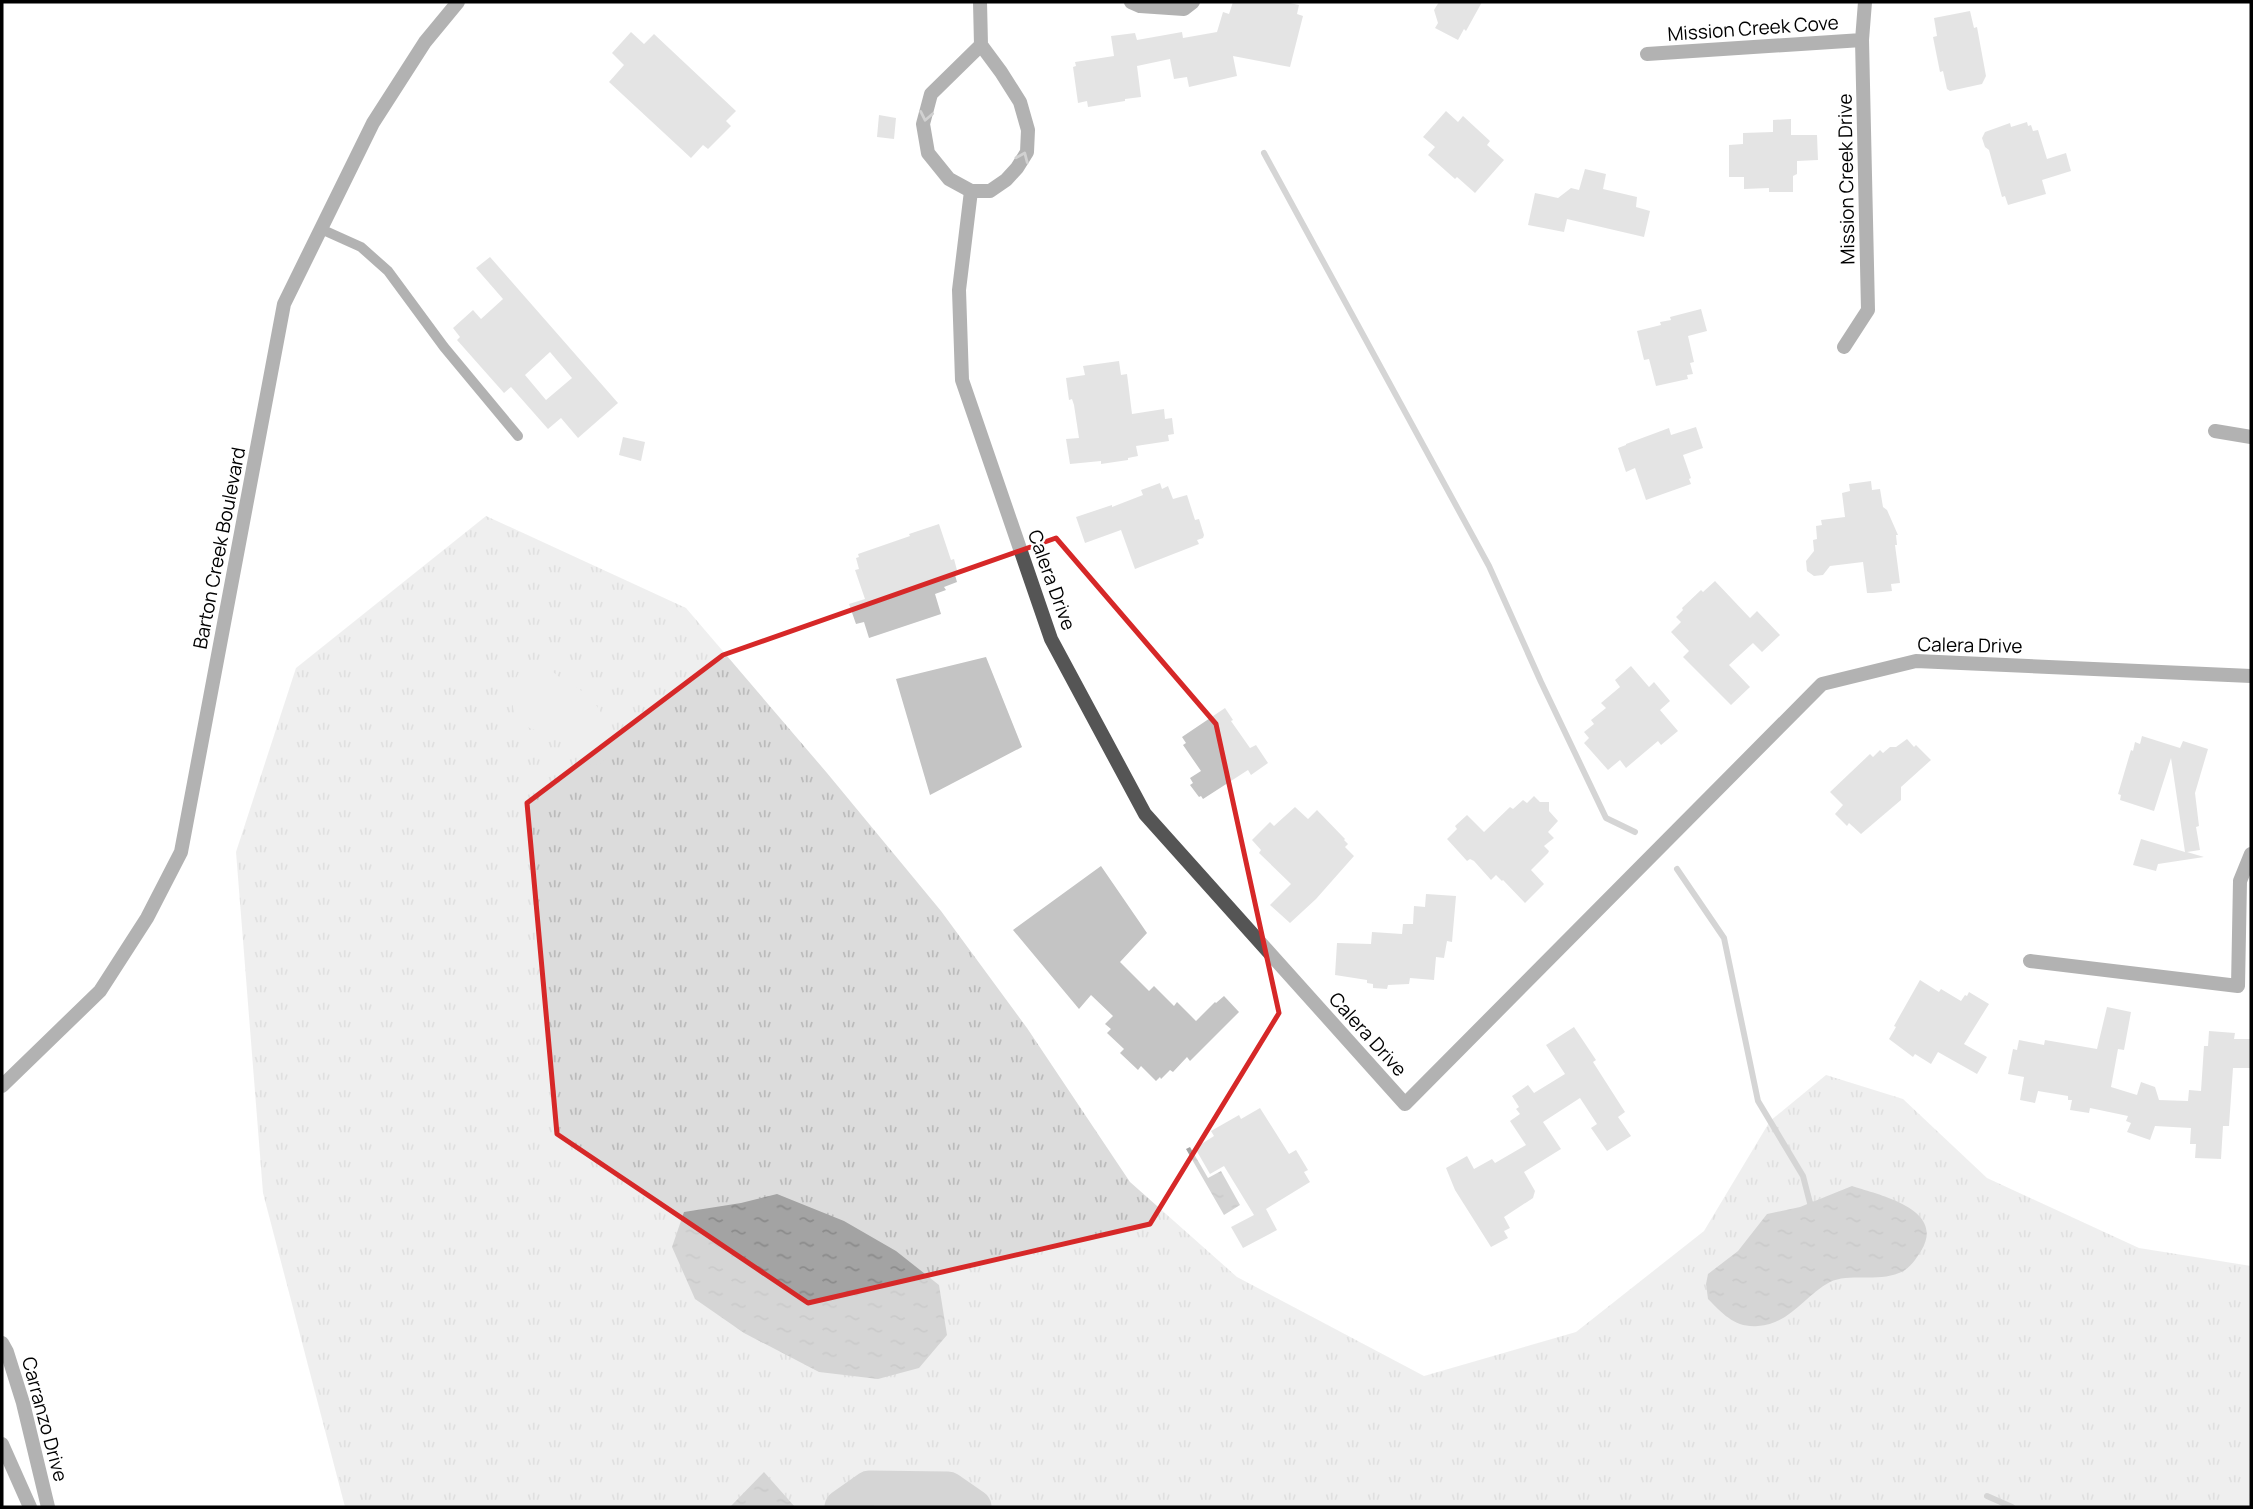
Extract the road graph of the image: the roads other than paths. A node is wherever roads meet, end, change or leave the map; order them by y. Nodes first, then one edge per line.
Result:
1 (458, 2) edge
2 (980, 2) edge
3 (1130, 2) edge
4 (1193, 2) edge
5 (1865, 2) edge
6 (1862, 40) junction
7 (981, 45) junction
8 (1647, 54) dead end
9 (971, 191) junction
10 (321, 229) junction
11 (1844, 347) dead end
12 (2215, 430) dead end
13 (518, 436) dead end
14 (2251, 437) edge
15 (2251, 676) edge
16 (2251, 854) edge
17 (2030, 961) dead end
18 (2, 1086) edge
19 (2, 1343) edge
20 (2, 1444) edge
21 (30, 1507) edge
22 (47, 1507) edge

1 - 10 street, Barton Creek Boulevard
2 - 7 street
3 - 4 street
5 - 6 street, Mission Creek Drive
6 - 8 street, Mission Creek Cove
6 - 11 street, Mission Creek Drive
7 -> 9 street
9 -> 7 street
9 - 15 street, Calera Drive
10 - 13 lane
10 - 18 street, Barton Creek Boulevard
12 - 14 street
16 - 17 street
19 - 22 street, Carranzo Drive
20 - 21 street, Carranzo Drive

